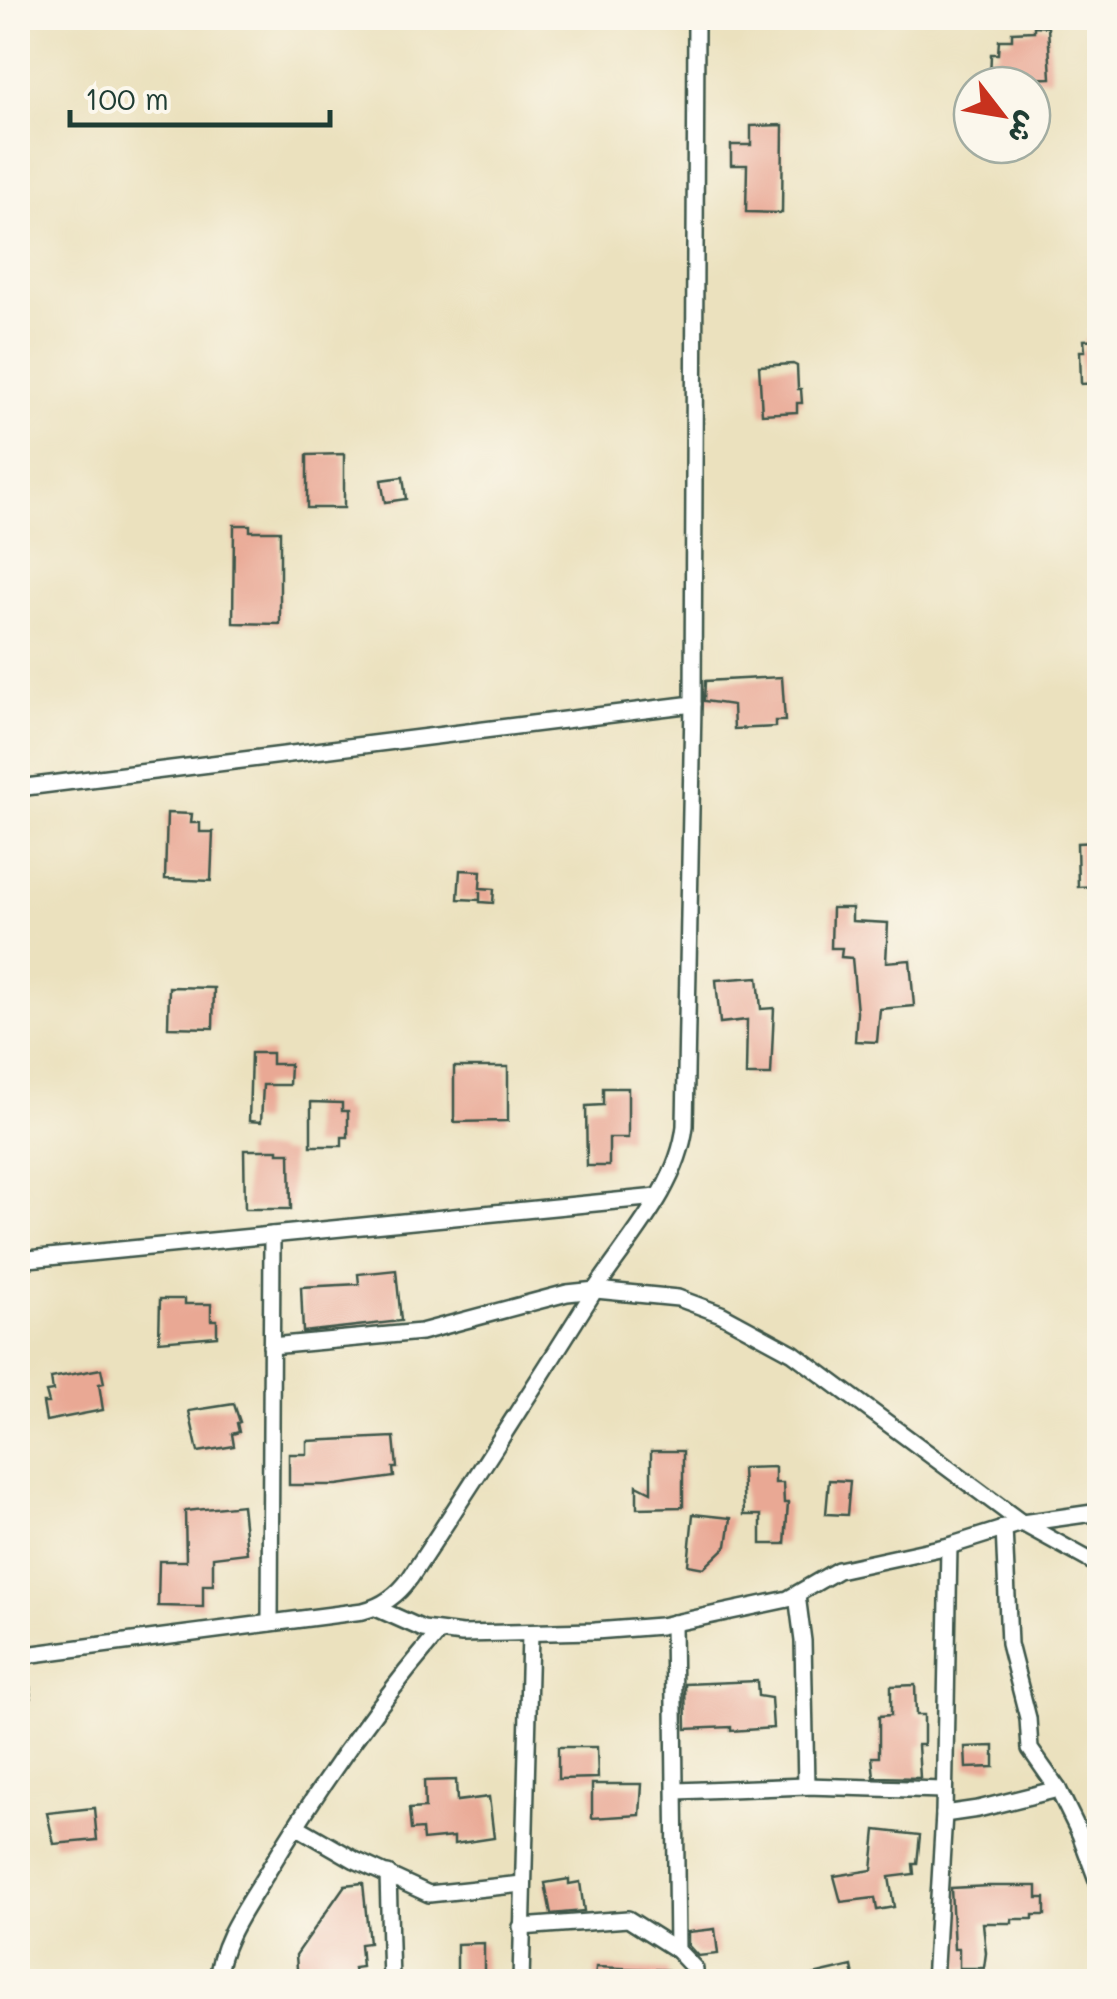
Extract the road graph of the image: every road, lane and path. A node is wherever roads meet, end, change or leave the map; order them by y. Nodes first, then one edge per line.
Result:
1 (696, 18) edge
2 (693, 704) junction
3 (18, 788) edge
4 (657, 1198) junction
5 (272, 1234) junction
6 (18, 1260) edge
7 (596, 1290) junction
8 (271, 1346) junction
9 (1100, 1512) edge
10 (1022, 1523) junction
11 (1004, 1527) junction
12 (948, 1546) junction
13 (1100, 1566) edge
14 (797, 1595) junction
15 (376, 1608) junction
16 (270, 1623) junction
17 (673, 1623) junction
18 (438, 1632) junction
19 (530, 1634) junction
20 (19, 1656) edge
21 (18, 1714) edge
22 (806, 1786) junction
23 (942, 1790) junction
24 (1058, 1790) junction
25 (677, 1792) junction
26 (944, 1814) junction
27 (296, 1826) junction
28 (388, 1874) junction
29 (522, 1884) junction
30 (1100, 1888) edge
31 (522, 1928) junction
32 (677, 1950) junction
33 (1100, 1970) edge
34 (216, 1982) edge
35 (391, 1982) edge
36 (521, 1982) edge
37 (696, 1982) edge
38 (934, 1982) edge
39 (1094, 1982) edge

1 - 2 street
2 - 3 street
2 - 4 street
4 - 5 street
4 - 7 street
5 - 6 street
5 - 8 street
7 - 8 street
7 - 10 street
7 - 15 street
8 - 16 street
9 - 10 street
10 - 11 street
10 - 13 street
11 - 12 street
11 - 24 street
12 - 14 street
12 - 23 street
14 - 17 street
14 - 22 street
15 - 16 street
15 - 18 street
16 - 20 street
17 - 19 street
17 - 25 street
18 - 19 street
18 - 27 street
19 - 29 street
20 - 21 street
22 - 23 street
22 - 25 street
23 - 26 street
24 - 26 street
24 - 30 street
25 - 32 street
26 - 38 street
27 - 28 street
27 - 34 street
28 - 29 street
28 - 35 street
29 - 31 street
31 - 32 street
31 - 36 street
32 - 37 street
33 - 39 street

